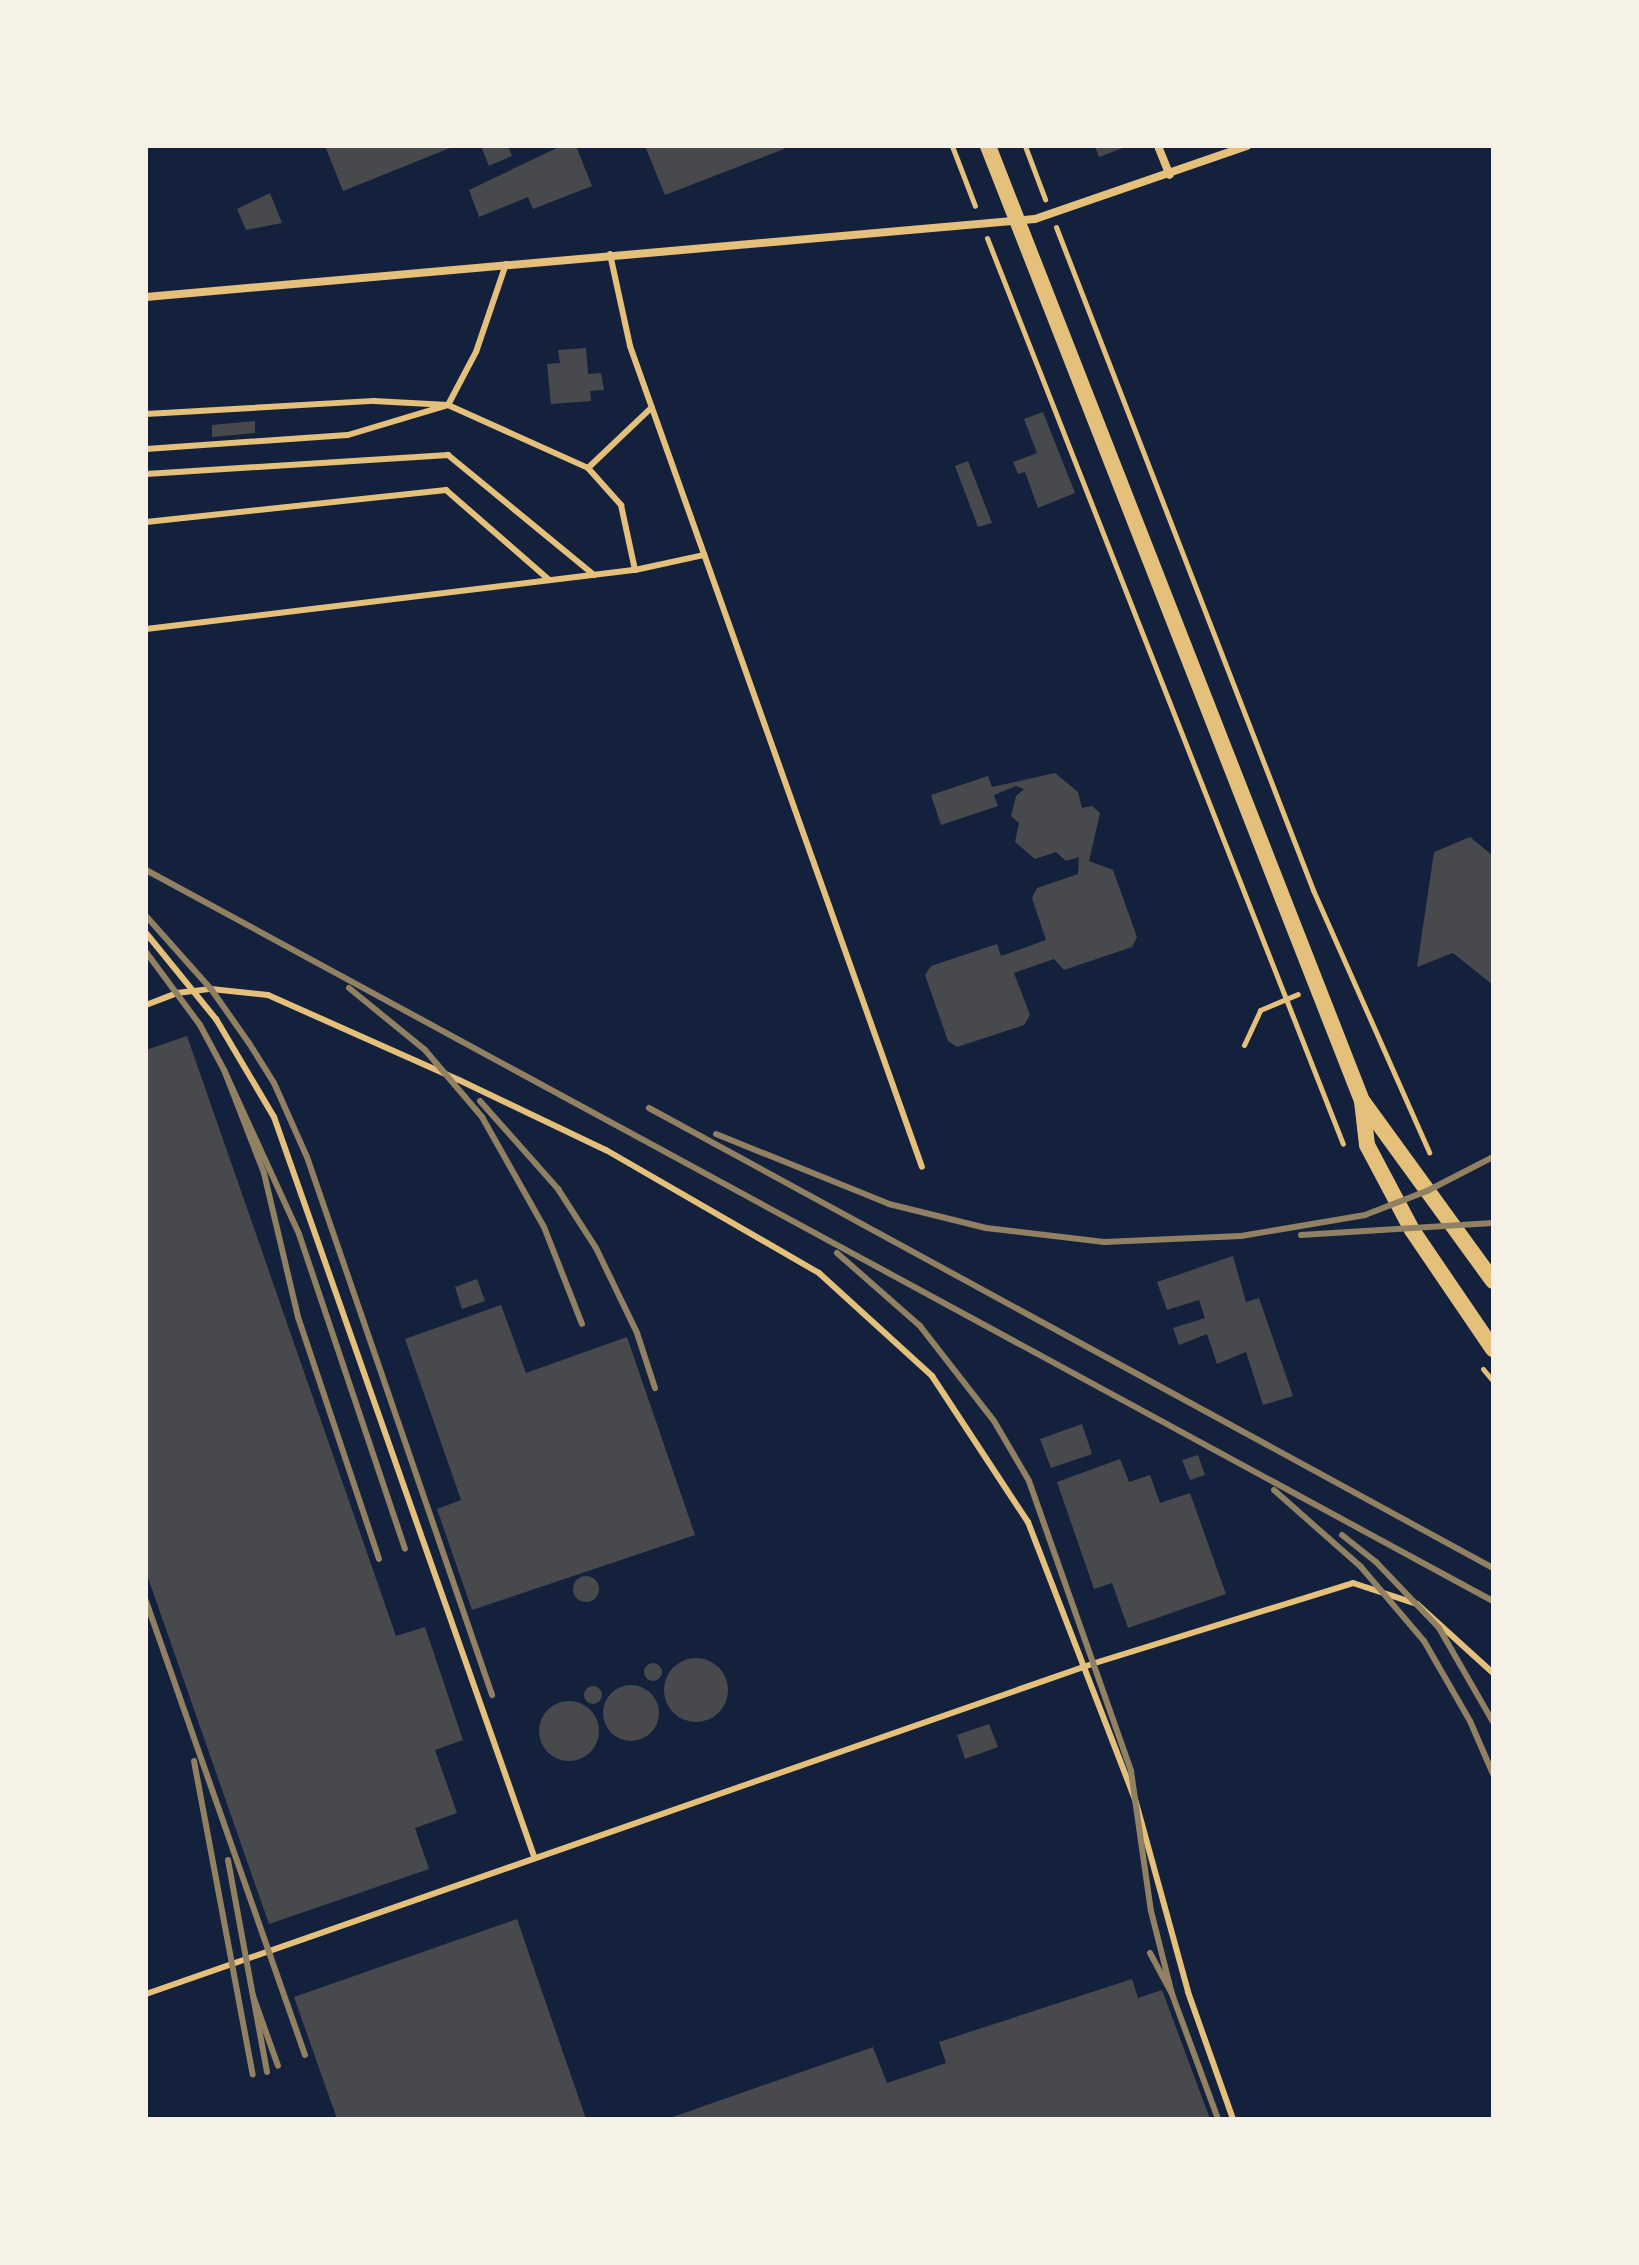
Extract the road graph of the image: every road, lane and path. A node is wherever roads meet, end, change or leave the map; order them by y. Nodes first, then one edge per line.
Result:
1 (952, 146) edge
2 (988, 146) edge
3 (1025, 146) edge
4 (1158, 146) edge
5 (1247, 146) edge
6 (1170, 175) junction
7 (1052, 217) junction
8 (1017, 222) junction
9 (982, 224) junction
10 (610, 254) junction
11 (506, 264) junction
12 (146, 297) edge
13 (448, 405) junction
14 (652, 407) junction
15 (146, 414) edge
16 (146, 449) edge
17 (588, 468) junction
18 (146, 474) edge
19 (146, 522) edge
20 (704, 555) junction
21 (635, 570) junction
22 (594, 575) junction
23 (549, 580) junction
24 (146, 629) edge
25 (146, 933) edge
26 (1349, 980) junction
27 (1317, 988) junction
28 (194, 991) junction
29 (1285, 998) junction
30 (146, 1005) edge
31 (1244, 1045) dead end
32 (1362, 1101) junction
33 (1431, 1156) dead end
34 (1349, 1159) dead end
35 (922, 1167) dead end
36 (1493, 1281) edge
37 (1493, 1349) edge
38 (1475, 1360) dead end
39 (1493, 1381) edge
40 (1081, 1668) junction
41 (1493, 1673) edge
42 (534, 1856) junction
43 (146, 1994) edge
44 (1233, 2119) edge

1 - 9 path
2 - 8 main road
3 - 7 path
4 - 6 street
5 - 6 street
6 - 7 street
7 - 8 street
7 - 26 path
8 - 9 street
8 - 27 main road
9 - 10 street
9 - 29 path
10 - 11 street
10 - 14 lane
11 - 12 street
11 - 13 lane
13 - 15 lane
13 - 16 lane
13 - 17 lane
14 - 17 lane
14 - 20 lane
17 - 21 lane
18 - 22 lane
19 - 23 lane
20 - 21 lane
20 - 35 lane
21 - 22 lane
22 - 23 lane
23 - 24 lane
25 - 28 lane
26 - 27 path
26 - 33 path
27 - 29 path
27 - 32 main road
28 - 30 lane
28 - 40 lane
28 - 42 lane
29 - 31 path
29 - 34 path
32 - 36 main road
32 - 37 main road
38 - 39 path
40 - 41 lane
40 - 42 lane
40 - 44 lane
42 - 43 lane

